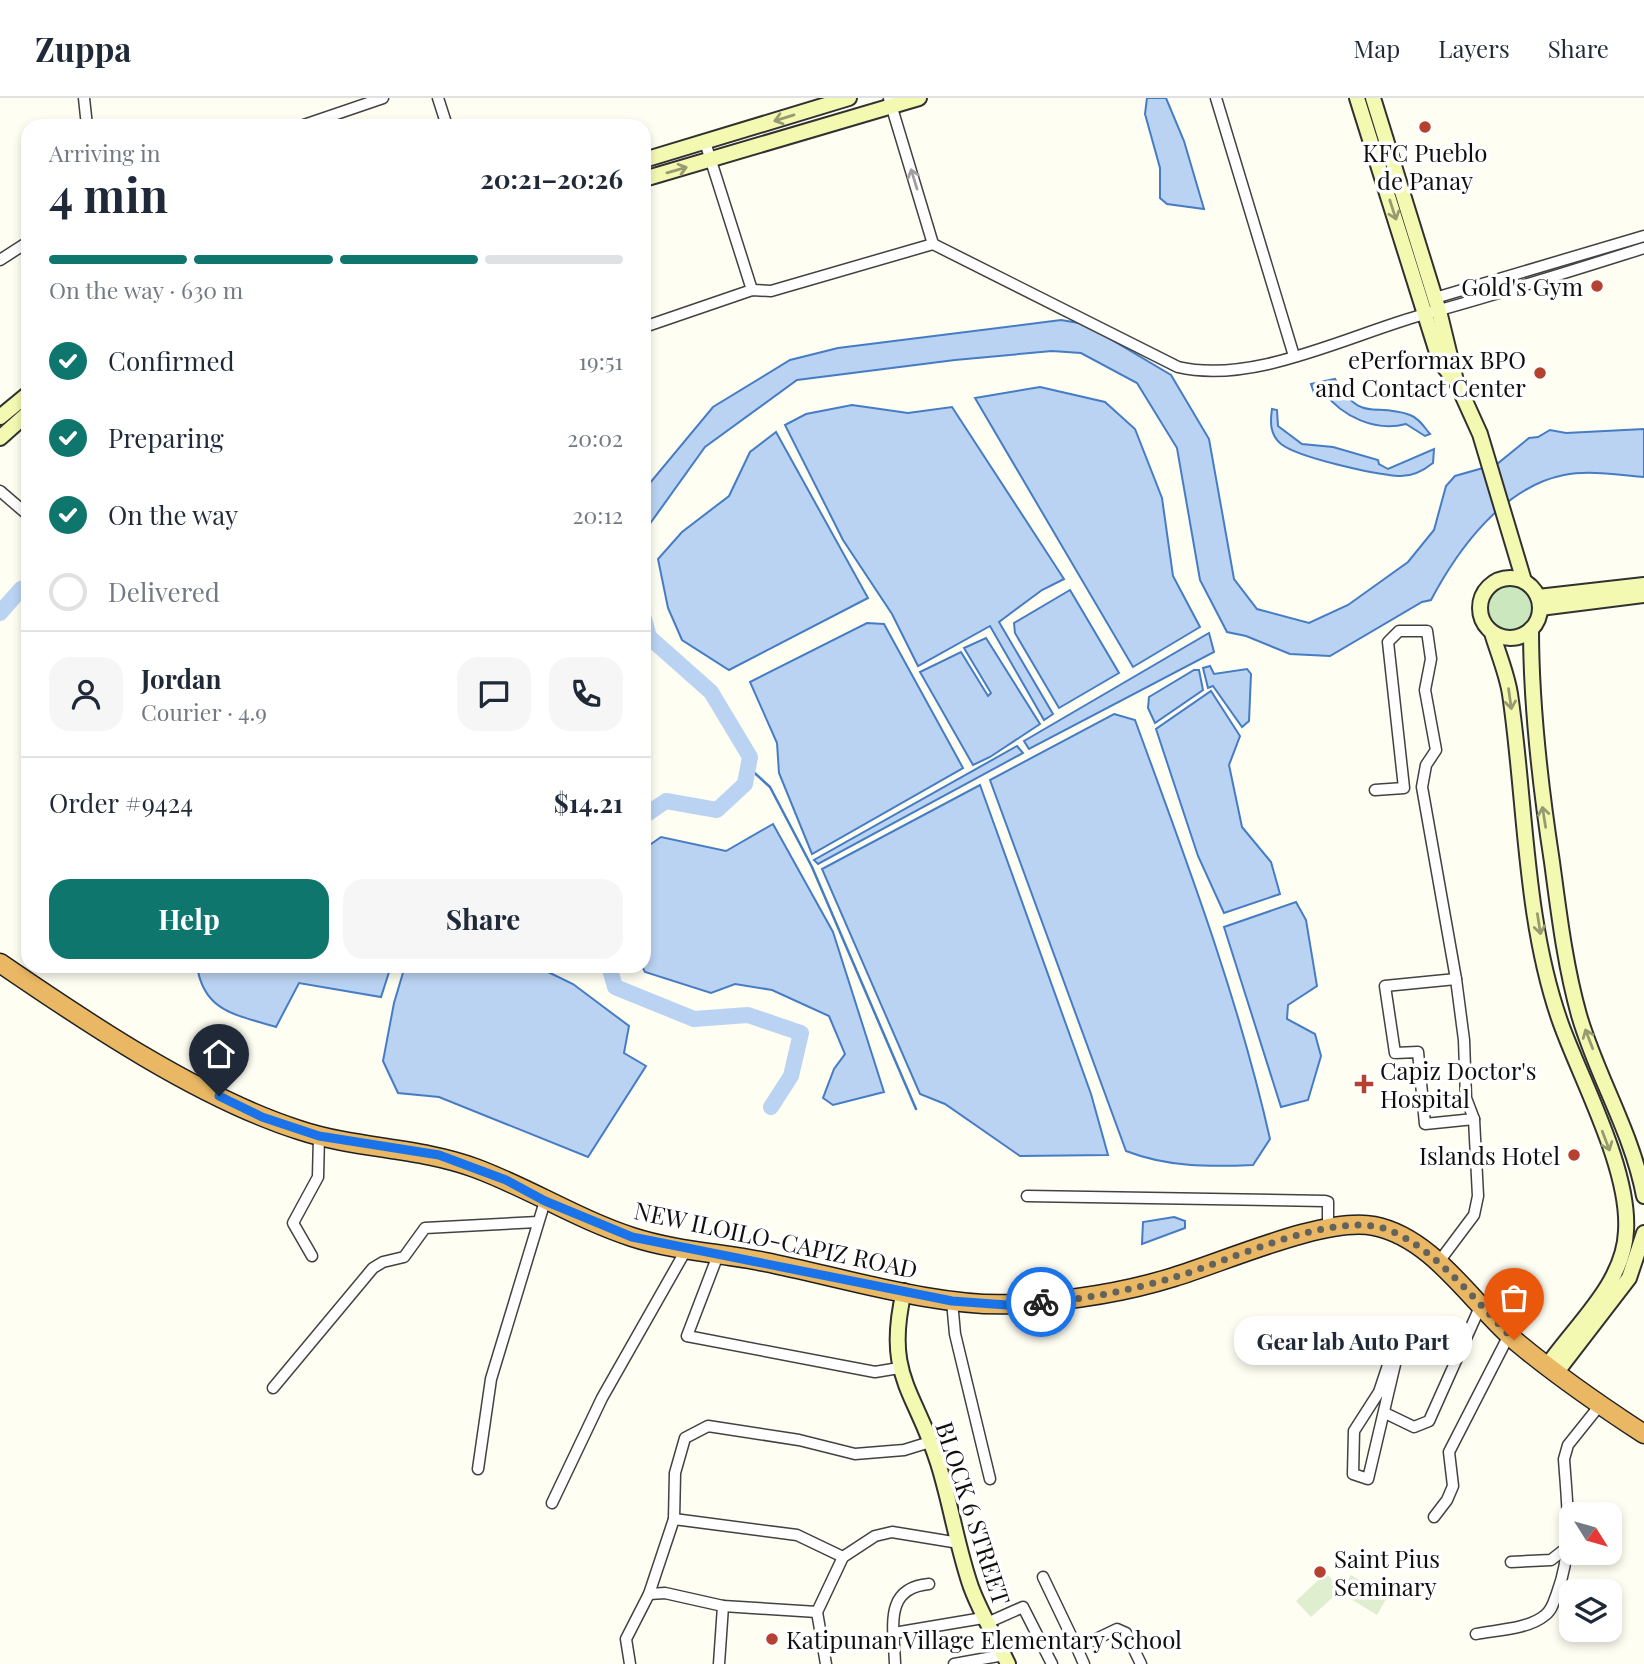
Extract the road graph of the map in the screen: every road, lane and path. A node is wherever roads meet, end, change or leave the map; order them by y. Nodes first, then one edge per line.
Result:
1 (84, 98) edge
2 (383, 98) edge
3 (438, 98) edge
4 (849, 98) edge
5 (919, 98) edge
6 (1216, 98) edge
7 (1357, 98) edge
8 (1373, 98) edge
9 (890, 102) edge
10 (86, 119) edge
11 (322, 119) edge
12 (445, 119) edge
13 (705, 142) junction
14 (651, 158) edge
15 (710, 161) junction
16 (651, 177) edge
17 (1644, 236) edge
18 (933, 244) junction
19 (21, 246) edge
20 (1644, 248) edge
21 (1618, 251) junction
22 (0, 260) edge
23 (1567, 260) junction
24 (1571, 273) junction
25 (752, 290) junction
26 (1433, 308) junction
27 (651, 325) edge
28 (1294, 356) junction
29 (21, 400) edge
30 (0, 417) edge
31 (21, 419) edge
32 (0, 438) edge
33 (0, 491) edge
34 (21, 509) edge
35 (1524, 581) junction
36 (1644, 585) edge
37 (1644, 595) edge
38 (1539, 602) junction
39 (1531, 629) junction
40 (1492, 633) junction
41 (1422, 787) junction
42 (1405, 789) junction
43 (1375, 790) dead end
44 (0, 963) edge
45 (1456, 979) junction
46 (1604, 1080) junction
47 (1586, 1088) junction
48 (1474, 1119) junction
49 (319, 1136) junction
50 (1643, 1190) edge
51 (1622, 1191) junction
52 (1027, 1196) dead end
53 (545, 1201) junction
54 (538, 1222) junction
55 (1328, 1227) junction
56 (1644, 1233) edge
57 (686, 1250) junction
58 (718, 1255) junction
59 (312, 1256) dead end
60 (1438, 1263) junction
61 (1615, 1287) junction
62 (904, 1291) junction
63 (952, 1301) junction
64 (1480, 1307) junction
65 (1509, 1335) junction
66 (899, 1368) junction
67 (1552, 1370) junction
68 (273, 1388) dead end
69 (1600, 1405) junction
70 (1385, 1413) junction
71 (1644, 1434) edge
72 (930, 1442) junction
73 (478, 1469) dead end
74 (990, 1479) dead end
75 (1567, 1502) edge
76 (552, 1503) dead end
77 (1434, 1517) dead end
78 (674, 1519) junction
79 (960, 1543) junction
80 (1559, 1554) edge
81 (843, 1557) junction
82 (1511, 1562) dead end
83 (1566, 1565) edge
84 (1043, 1577) dead end
85 (929, 1584) dead end
86 (649, 1594) junction
87 (723, 1606) junction
88 (817, 1612) junction
89 (985, 1620) junction
90 (894, 1633) junction
91 (1476, 1634) dead end
92 (1077, 1648) junction
93 (1006, 1659) edge
94 (630, 1664) edge
95 (719, 1664) edge
96 (826, 1664) edge
97 (895, 1664) edge
98 (954, 1664) edge
99 (1052, 1664) edge
100 (1084, 1664) edge
101 (1140, 1664) edge

1 - 10 street
2 - 11 street
3 - 12 street
4 -> 13 main road
5 - 9 main road
6 - 28 street
7 -> 26 main road
8 - 26 main road
9 - 15 main road
18 -> 9 street
13 - 14 main road
13 - 15 street
16 -> 15 main road
15 - 25 street
17 - 21 street
18 - 25 street
18 - 28 street
19 - 22 street
20 - 21 street
21 - 23 street
21 - 24 street
23 - 24 street
23 - 26 street
24 - 26 street
25 - 27 street
26 - 28 street
26 - 35 main road
29 - 30 main road
31 - 32 main road
33 - 34 street
35 - 38 main road
35 - 40 main road
36 - 38 main road
37 - 38 main road
38 - 39 main road
39 - 40 main road
46 -> 39 main road
40 -> 47 main road
41 - 42 street
41 - 42 street
41 - 45 street
42 - 43 street
44 - 49 highway, NEW ILOILO-CAPIZ ROAD
45 - 48 street
45 - 48 street
46 - 47 main road
46 - 50 main road
47 -> 51 main road
48 - 60 street
49 - 53 highway, NEW ILOILO-CAPIZ ROAD
49 - 59 street
50 - 51 main road
51 - 61 main road
52 - 55 street
53 - 54 street
53 - 57 highway, NEW ILOILO-CAPIZ ROAD
54 - 68 street
54 - 73 street
55 - 60 highway, NEW ILOILO-CAPIZ ROAD
55 - 63 highway, NEW ILOILO-CAPIZ ROAD
56 - 61 main road
57 - 58 highway, NEW ILOILO-CAPIZ ROAD
57 - 76 street
58 - 62 highway, NEW ILOILO-CAPIZ ROAD
58 - 66 street
60 - 64 highway, NEW ILOILO-CAPIZ ROAD
61 - 67 main road
62 - 63 highway, NEW ILOILO-CAPIZ ROAD
62 - 66 main road, BLOCK 6 STREET
63 - 74 street
64 - 65 highway, NEW ILOILO-CAPIZ ROAD
64 - 70 street
65 - 67 highway, NEW ILOILO-CAPIZ ROAD
65 - 77 street
66 - 72 main road, BLOCK 6 STREET
67 - 69 highway, NEW ILOILO-CAPIZ ROAD
69 - 71 highway, NEW ILOILO-CAPIZ ROAD
69 - 75 street
70 - 70 street
72 - 78 street
72 - 79 main road, BLOCK 6 STREET
78 - 81 street
78 - 86 street
79 - 81 street
79 - 89 main road, BLOCK 6 STREET
80 - 82 street
81 - 88 street
83 - 91 street
84 - 92 street
85 - 90 street
86 - 87 street
86 - 94 street
87 - 88 street
87 - 95 street
88 - 96 street
89 - 90 street
89 - 93 main road, BLOCK 6 STREET
89 - 99 street
90 - 97 street
92 - 100 street
92 - 101 street
93 - 98 street

